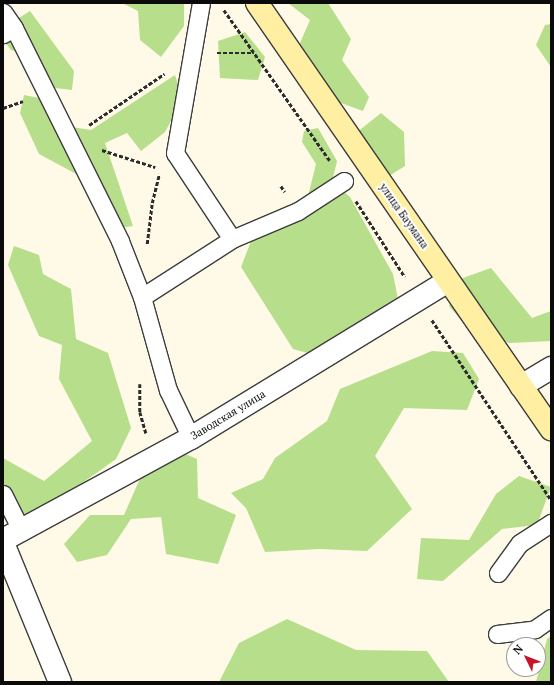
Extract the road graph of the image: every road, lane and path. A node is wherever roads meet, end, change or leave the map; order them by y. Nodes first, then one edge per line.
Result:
1 (201, 3) edge
2 (219, 3) edge
3 (257, 3) edge
4 (3, 12) edge
5 (8, 31) edge
6 (193, 53) junction
7 (254, 53) junction
8 (69, 140) junction
9 (161, 169) dead end
10 (344, 181) junction
11 (232, 239) junction
12 (448, 281) junction
13 (142, 297) junction
14 (418, 299) junction
15 (551, 368) edge
16 (522, 386) junction
17 (551, 429) edge
18 (191, 438) junction
19 (3, 494) edge
20 (551, 500) edge
21 (551, 523) edge
22 (12, 536) edge
23 (3, 543) edge
24 (498, 573) dead end
25 (551, 618) edge
26 (497, 634) dead end
27 (60, 682) edge

1 - 6 lane
2 - 7 path
3 - 12 street, улица Баумана
4 - 5 lane
5 - 8 lane
6 - 7 path
6 - 8 path
6 - 11 lane
7 - 10 path
8 - 9 path
8 - 13 lane
10 - 11 lane
10 - 14 path
11 - 13 lane
12 - 14 street, Заводская улица
12 - 16 street, улица Баумана
13 - 18 lane
14 - 18 street, Заводская улица
14 - 20 path
15 - 16 street
16 - 17 street, улица Баумана
18 - 22 street, Заводская улица
19 - 22 lane
21 - 24 lane
23 - 27 street
25 - 26 lane

